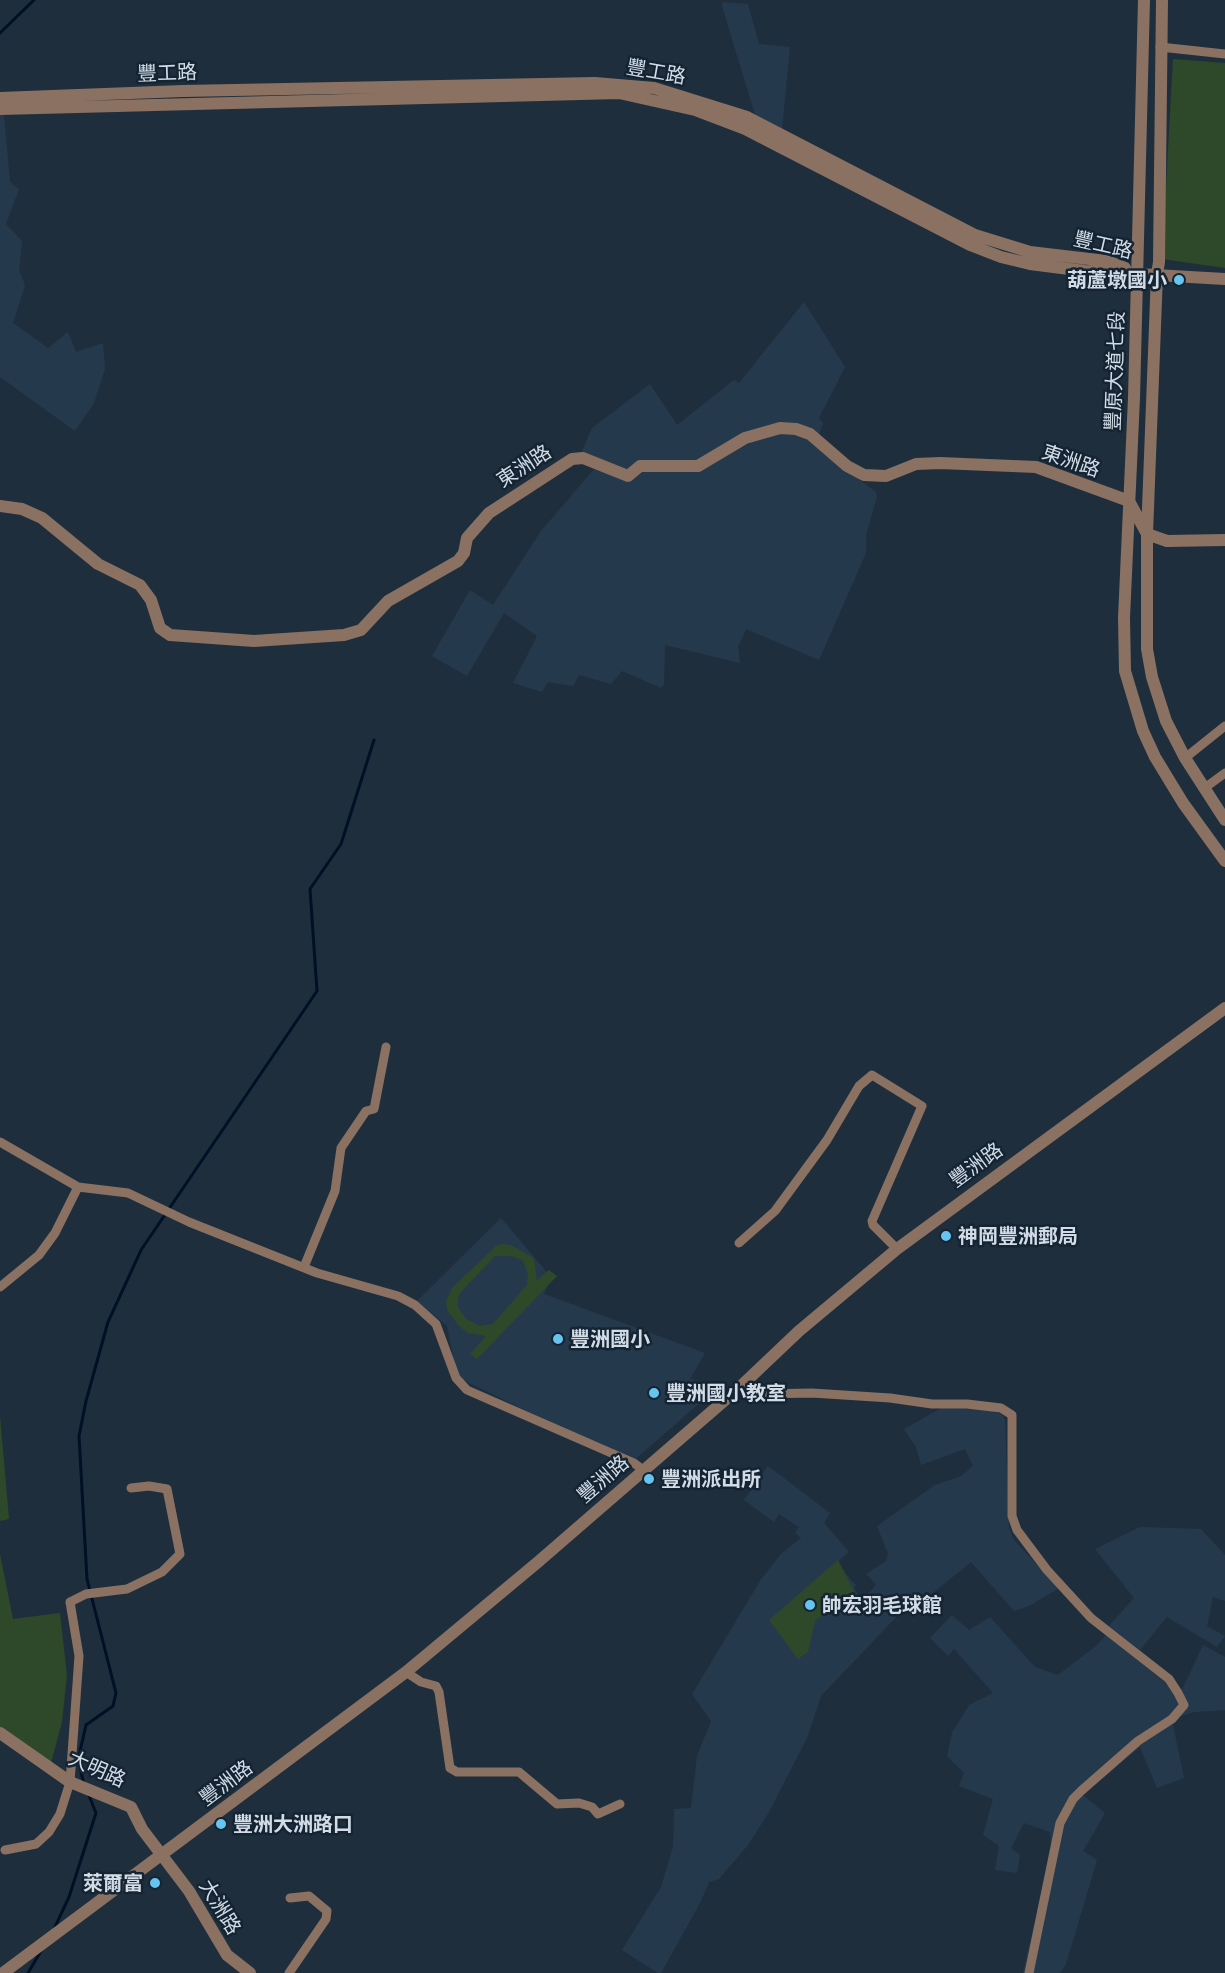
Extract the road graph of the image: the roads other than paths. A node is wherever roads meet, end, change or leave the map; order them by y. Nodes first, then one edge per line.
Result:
1 (1144, 0) edge
2 (1162, 0) edge
3 (1160, 47) junction
4 (1225, 54) edge
5 (0, 98) edge
6 (0, 109) edge
7 (1138, 272) junction
8 (1156, 274) junction
9 (1225, 279) edge
10 (1129, 501) junction
11 (0, 506) edge
12 (1147, 534) junction
13 (1225, 540) edge
14 (1225, 726) edge
15 (1185, 758) junction
16 (1225, 773) edge
17 (1206, 787) junction
18 (1225, 820) edge
19 (1225, 861) edge
20 (1225, 1008) edge
21 (386, 1047) dead end
22 (0, 1142) edge
23 (78, 1187) junction
24 (740, 1243) dead end
25 (897, 1249) junction
26 (304, 1268) junction
27 (0, 1287) edge
28 (740, 1387) junction
29 (643, 1470) junction
30 (131, 1488) dead end
31 (406, 1672) junction
32 (0, 1733) edge
33 (70, 1782) junction
34 (620, 1804) dead end
35 (5, 1850) dead end
36 (162, 1855) junction
37 (290, 1898) dead end
38 (3, 1973) edge
39 (250, 1973) edge
40 (289, 1973) edge
41 (1029, 1973) edge

1 - 7 street, 豐原大道七段
2 - 3 street, 豐原大道七段
3 - 4 street
3 - 8 street, 豐原大道七段
5 - 7 street, 豐工路
6 - 7 street, 豐工路
7 - 8 street
7 - 10 street, 豐原大道七段
8 - 9 street
8 - 12 street, 豐原大道七段
10 - 11 street, 東洲路
10 - 12 street
10 - 19 street, 豐原大道七段
12 - 13 street
12 - 15 street, 豐原大道七段
14 - 15 street
15 - 17 street, 豐原大道七段
16 - 17 street
17 - 18 street, 豐原大道七段
20 - 25 street, 豐洲路
21 - 26 street
22 - 23 street
23 - 26 street
23 - 27 street
24 - 25 street
25 - 28 street, 豐洲路
26 - 29 street
28 - 29 street, 豐洲路
28 - 41 street
29 - 31 street, 豐洲路
30 - 33 street
31 - 34 street
31 - 36 street, 豐洲路
32 - 33 street, 大明路
33 - 35 street
33 - 36 street, 大明路
36 - 38 street, 豐洲路
36 - 39 street, 大洲路
37 - 40 street

